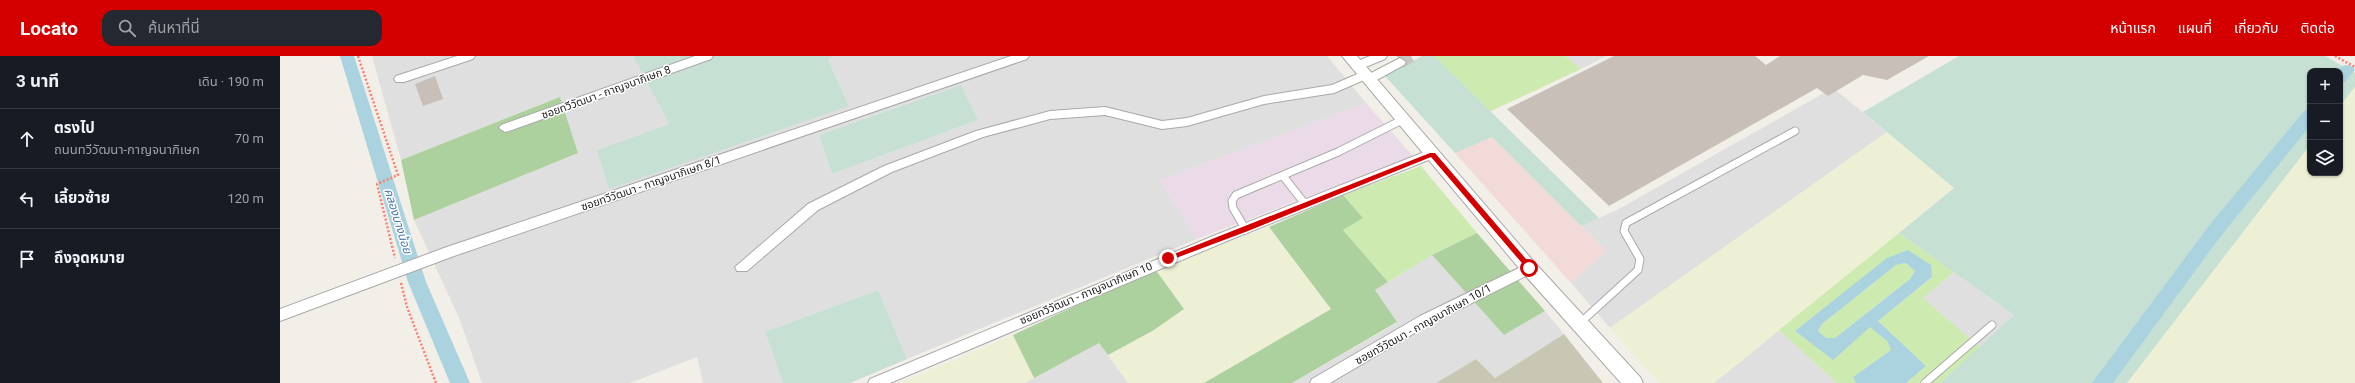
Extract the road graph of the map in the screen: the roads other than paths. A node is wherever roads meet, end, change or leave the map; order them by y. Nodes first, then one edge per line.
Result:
1 (469, 56) edge
2 (707, 56) edge
3 (1023, 56) edge
4 (1381, 56) edge
5 (1400, 62) tunnel mouth
6 (1360, 69) edge
7 (400, 79) dead end
8 (1402, 120) junction
9 (505, 128) dead end
10 (1795, 131) dead end
11 (1432, 154) junction
12 (1283, 176) junction
13 (1305, 204) junction
14 (1246, 230) junction
15 (742, 267) dead end
16 (1529, 268) junction
17 (280, 315) edge
18 (1580, 323) junction
19 (1992, 325) dead end
20 (875, 383) edge
21 (1317, 383) edge
22 (1633, 383) edge
23 (1925, 383) edge

1 - 7 street
2 - 9 street, ซอยทวีวัฒนา - กาญจนาภิเษก 8
3 - 17 street, ซอยทวีวัฒนา - กาญจนาภิเษก 8/1
4 - 6 street
5 - 6 street
6 - 8 street
6 - 15 street
8 - 11 street
8 - 12 lane
10 - 18 lane
11 - 13 street, ซอยทวีวัฒนา - กาญจนาภิเษก 10
11 - 16 street
12 - 13 lane
12 - 14 lane
13 - 14 street, ซอยทวีวัฒนา - กาญจนาภิเษก 10
14 - 20 street, ซอยทวีวัฒนา - กาญจนาภิเษก 10
16 - 18 street
16 - 21 street, ซอยทวีวัฒนา - กาญจนาภิเษก 10/1
18 - 22 street
19 - 23 lane

